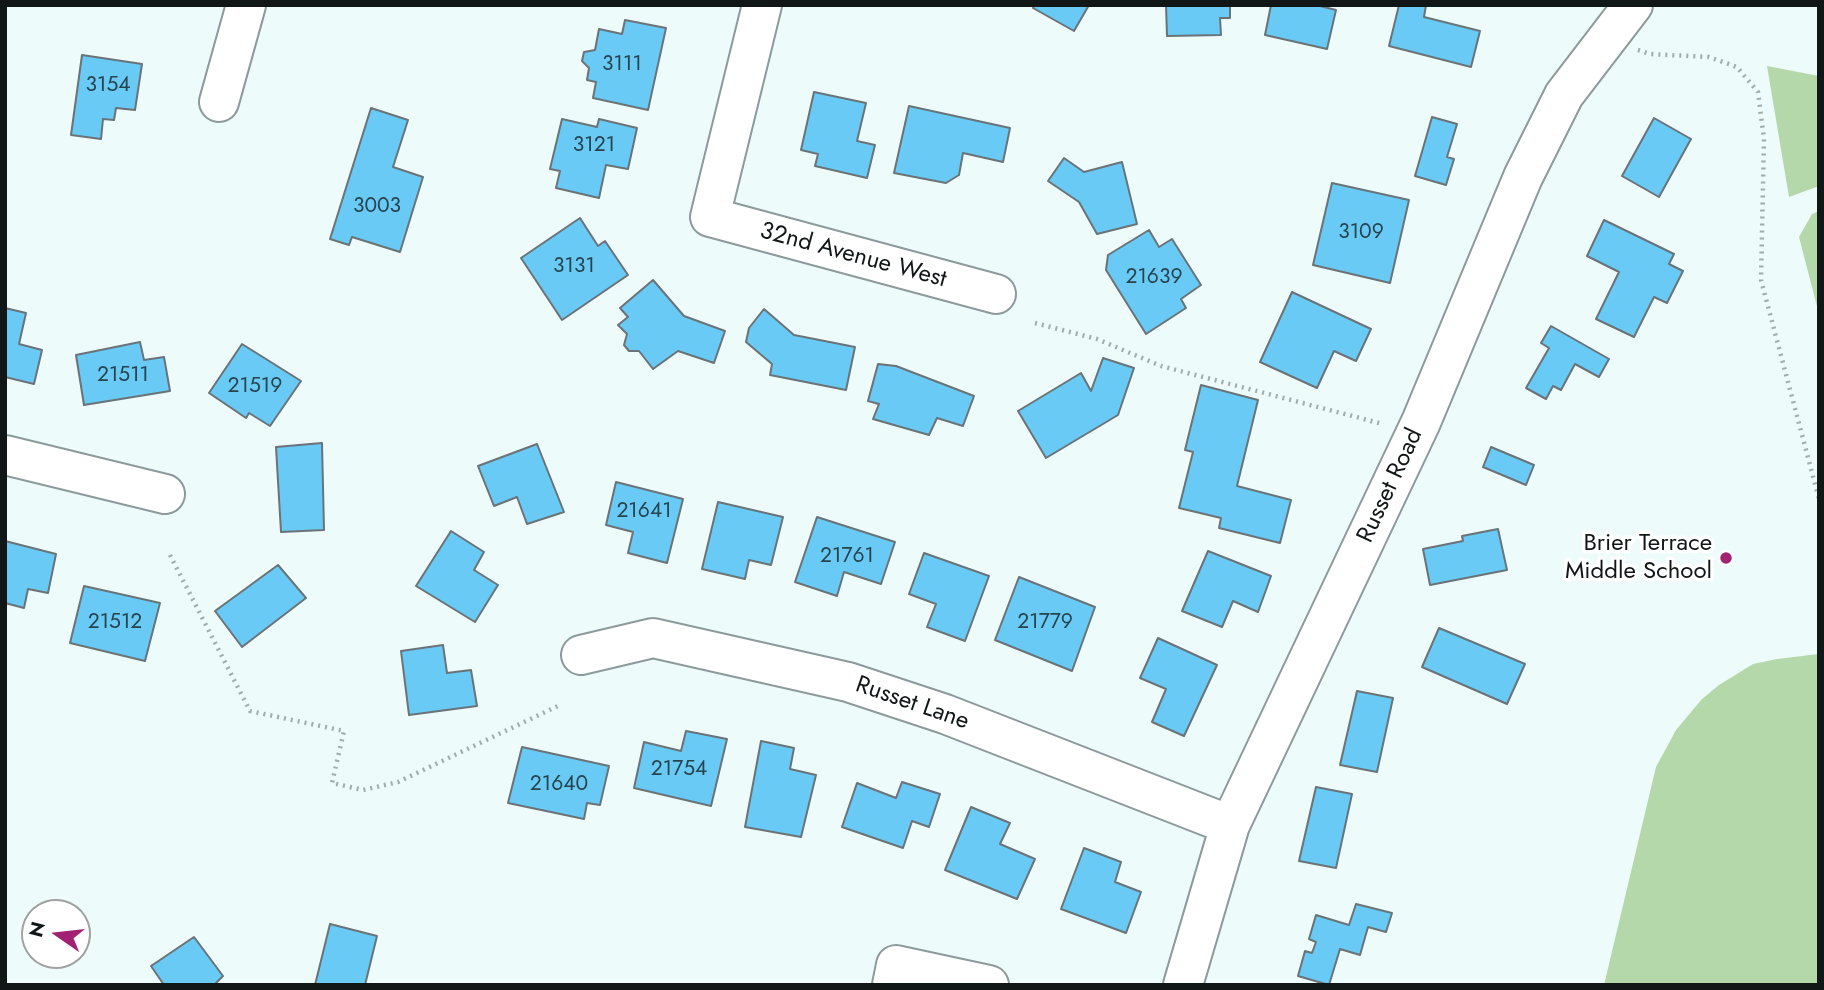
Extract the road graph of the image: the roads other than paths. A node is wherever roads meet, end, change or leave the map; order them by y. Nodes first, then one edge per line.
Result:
1 (246, 5) edge
2 (762, 5) edge
3 (1633, 5) edge
4 (219, 102) dead end
5 (996, 294) dead end
6 (5, 455) edge
7 (165, 494) dead end
8 (582, 655) dead end
9 (1230, 825) junction
10 (891, 985) edge
11 (989, 985) edge
12 (1182, 985) edge

1 - 4 street
2 - 5 street, 32nd Avenue West
3 - 9 street, Russet Road
6 - 7 street
8 - 9 street, Russet Lane
9 - 12 street, Russet Road
10 - 11 street

